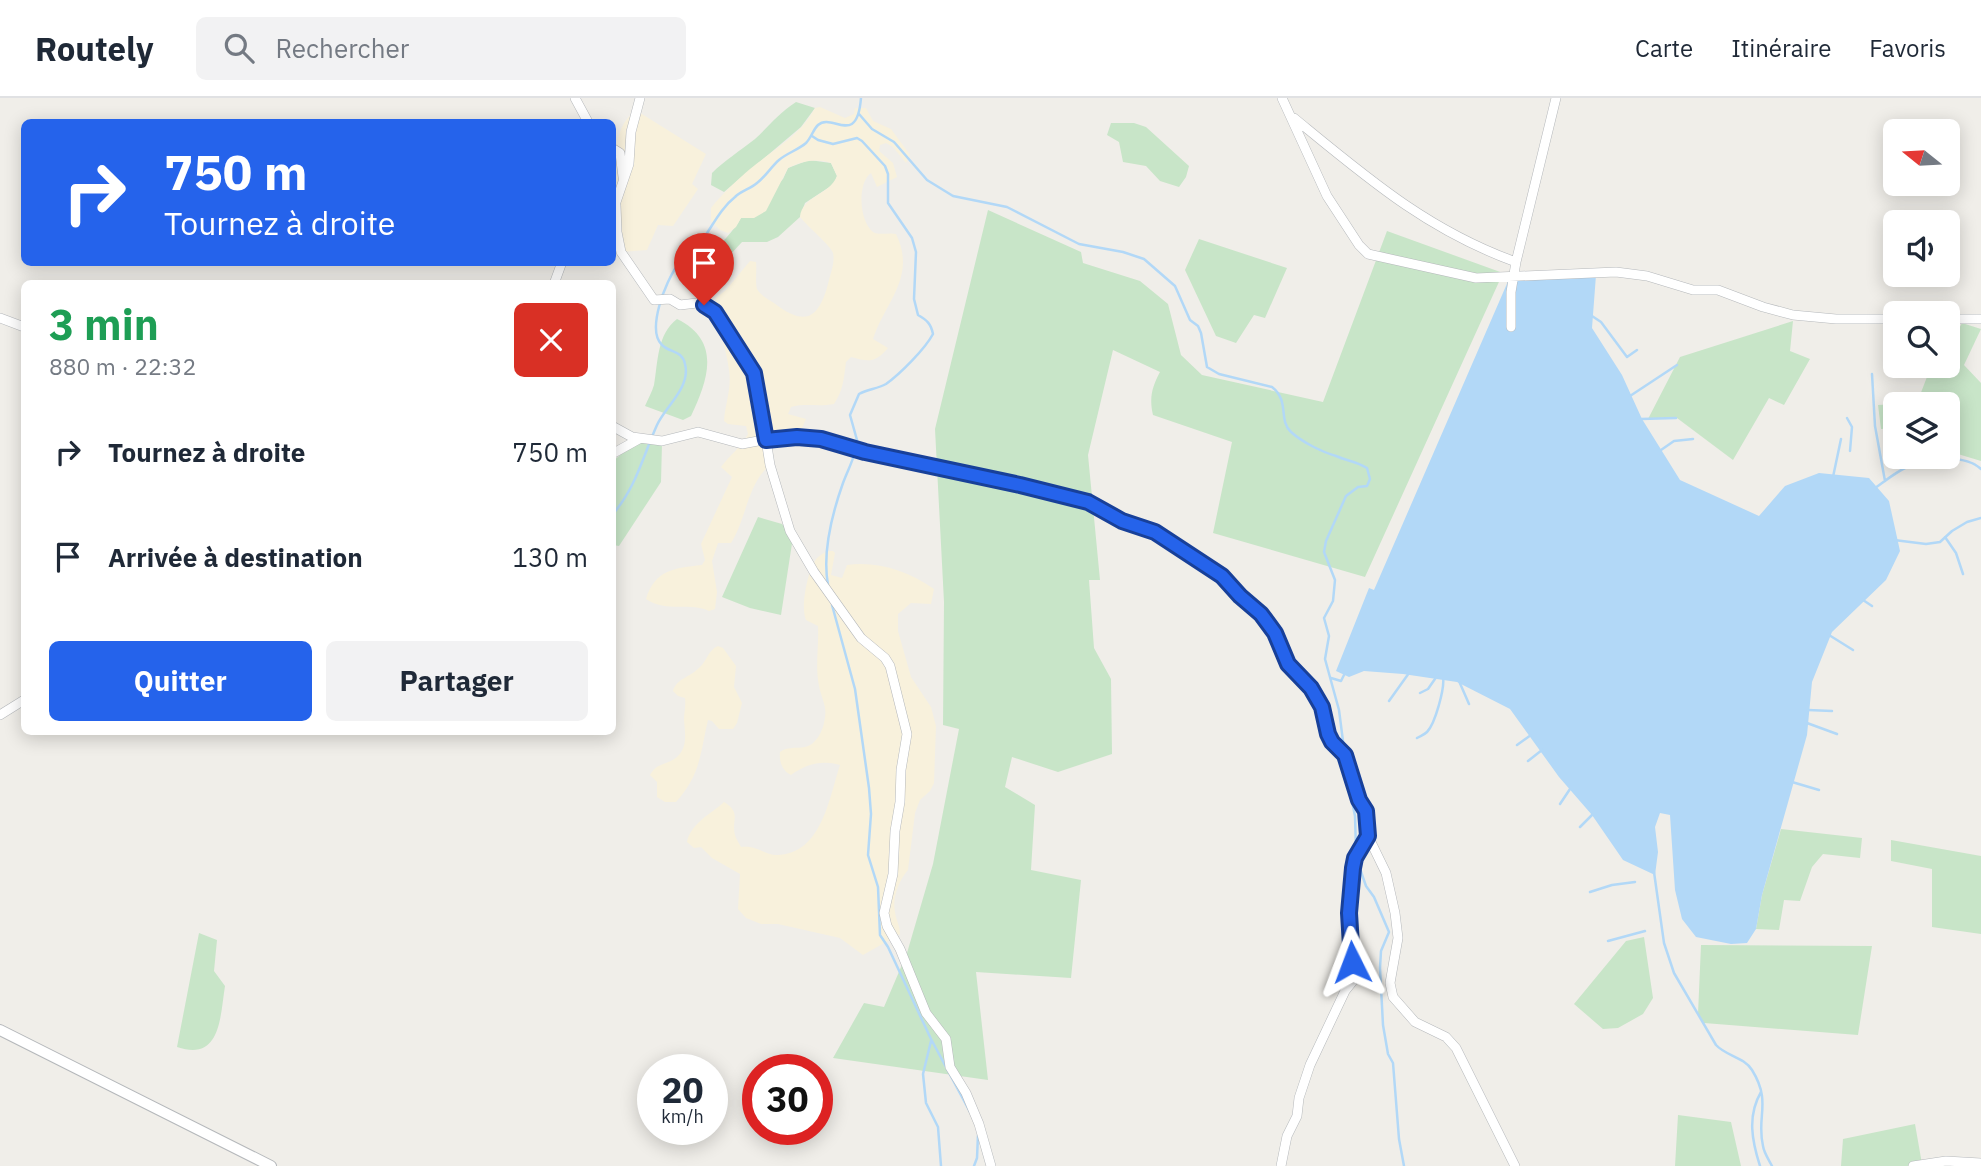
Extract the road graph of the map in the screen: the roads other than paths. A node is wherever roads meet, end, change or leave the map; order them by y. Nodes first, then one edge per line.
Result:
1 (575, 98) edge
2 (640, 98) edge
3 (1273, 98) edge
4 (1282, 98) edge
5 (1556, 98) edge
6 (1290, 115) junction
7 (586, 119) edge
8 (616, 150) edge
9 (623, 182) junction
10 (616, 202) edge
11 (616, 224) edge
12 (1516, 262) junction
13 (1513, 276) junction
14 (0, 318) edge
15 (1981, 318) edge
16 (1883, 319) edge
17 (1960, 319) edge
18 (21, 326) edge
19 (1511, 327) dead end
20 (616, 428) edge
21 (639, 439) junction
22 (766, 440) junction
23 (616, 452) edge
24 (21, 702) edge
25 (0, 715) edge
26 (1368, 836) junction
27 (0, 1030) edge
28 (1981, 1163) edge
29 (271, 1166) edge
30 (991, 1166) edge
31 (1281, 1166) edge
32 (1515, 1166) edge
33 (1913, 1166) edge

1 - 7 street
2 - 9 street
3 - 6 street
4 - 6 street
5 - 12 street
6 - 12 street
6 - 13 street
8 - 9 street
9 - 10 street
11 - 22 street
12 - 13 street
13 - 16 street
13 - 19 street
14 - 18 street
15 - 17 street
20 - 21 street
21 - 22 street
21 - 23 street
22 - 26 street
22 - 30 street
24 - 25 street
26 - 31 street
26 - 32 street
27 - 29 street
28 - 33 street

